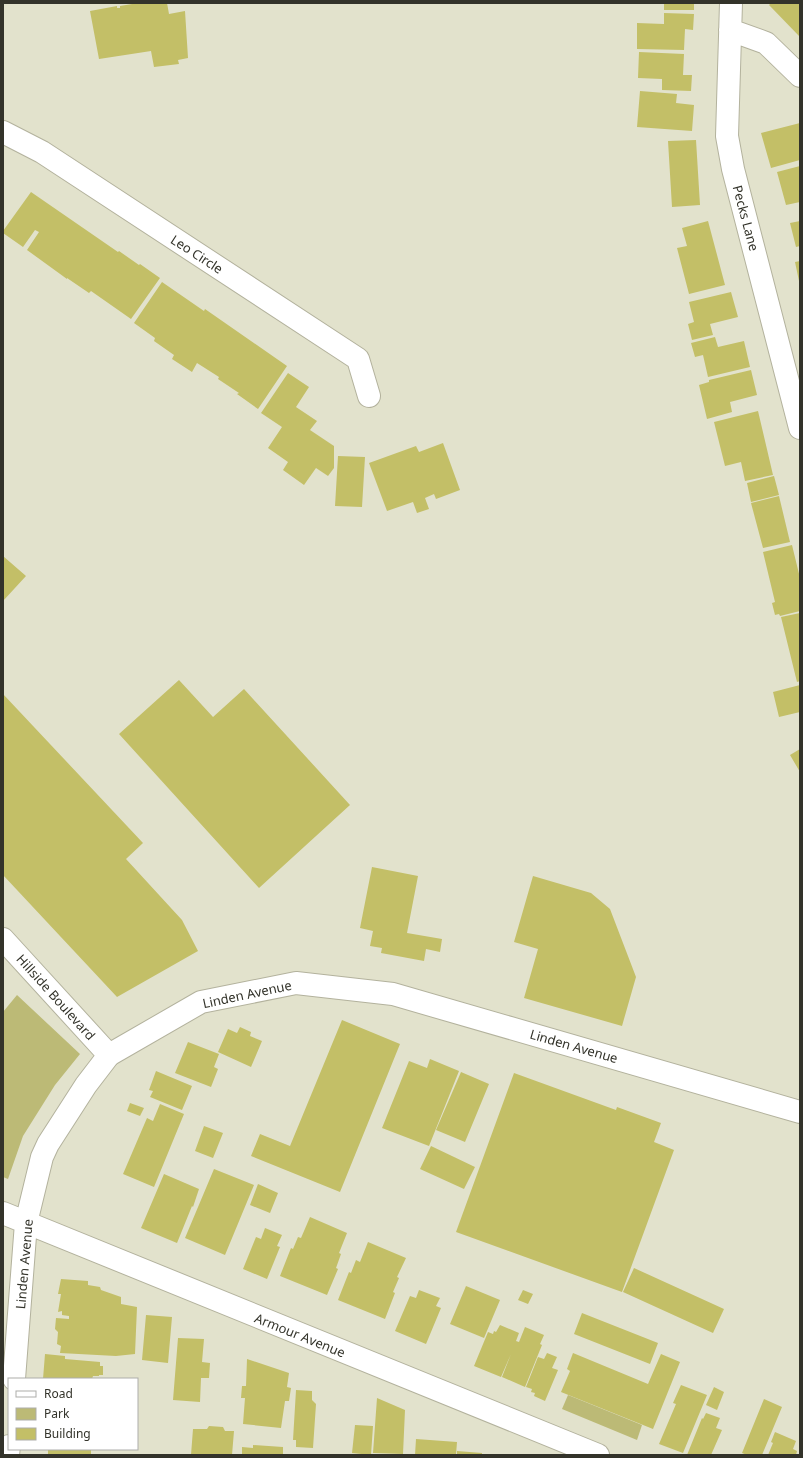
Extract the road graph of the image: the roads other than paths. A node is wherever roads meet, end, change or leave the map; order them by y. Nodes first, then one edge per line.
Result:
1 (731, 3) edge
2 (730, 30) junction
3 (800, 76) edge
4 (3, 132) edge
5 (369, 396) dead end
6 (800, 428) edge
7 (3, 938) edge
8 (109, 1055) junction
9 (800, 1112) edge
10 (3, 1213) edge
11 (26, 1224) junction
12 (14, 1378) edge
13 (598, 1455) edge

1 - 2 street, Pecks Lane
2 - 3 street
2 - 6 street, Pecks Lane
4 - 5 street, Leo Circle
7 - 8 street, Hillside Boulevard
8 - 9 street, Linden Avenue
8 - 11 street, Linden Avenue
10 - 11 street, Armour Avenue
11 - 12 street, Linden Avenue
11 - 13 street, Armour Avenue

